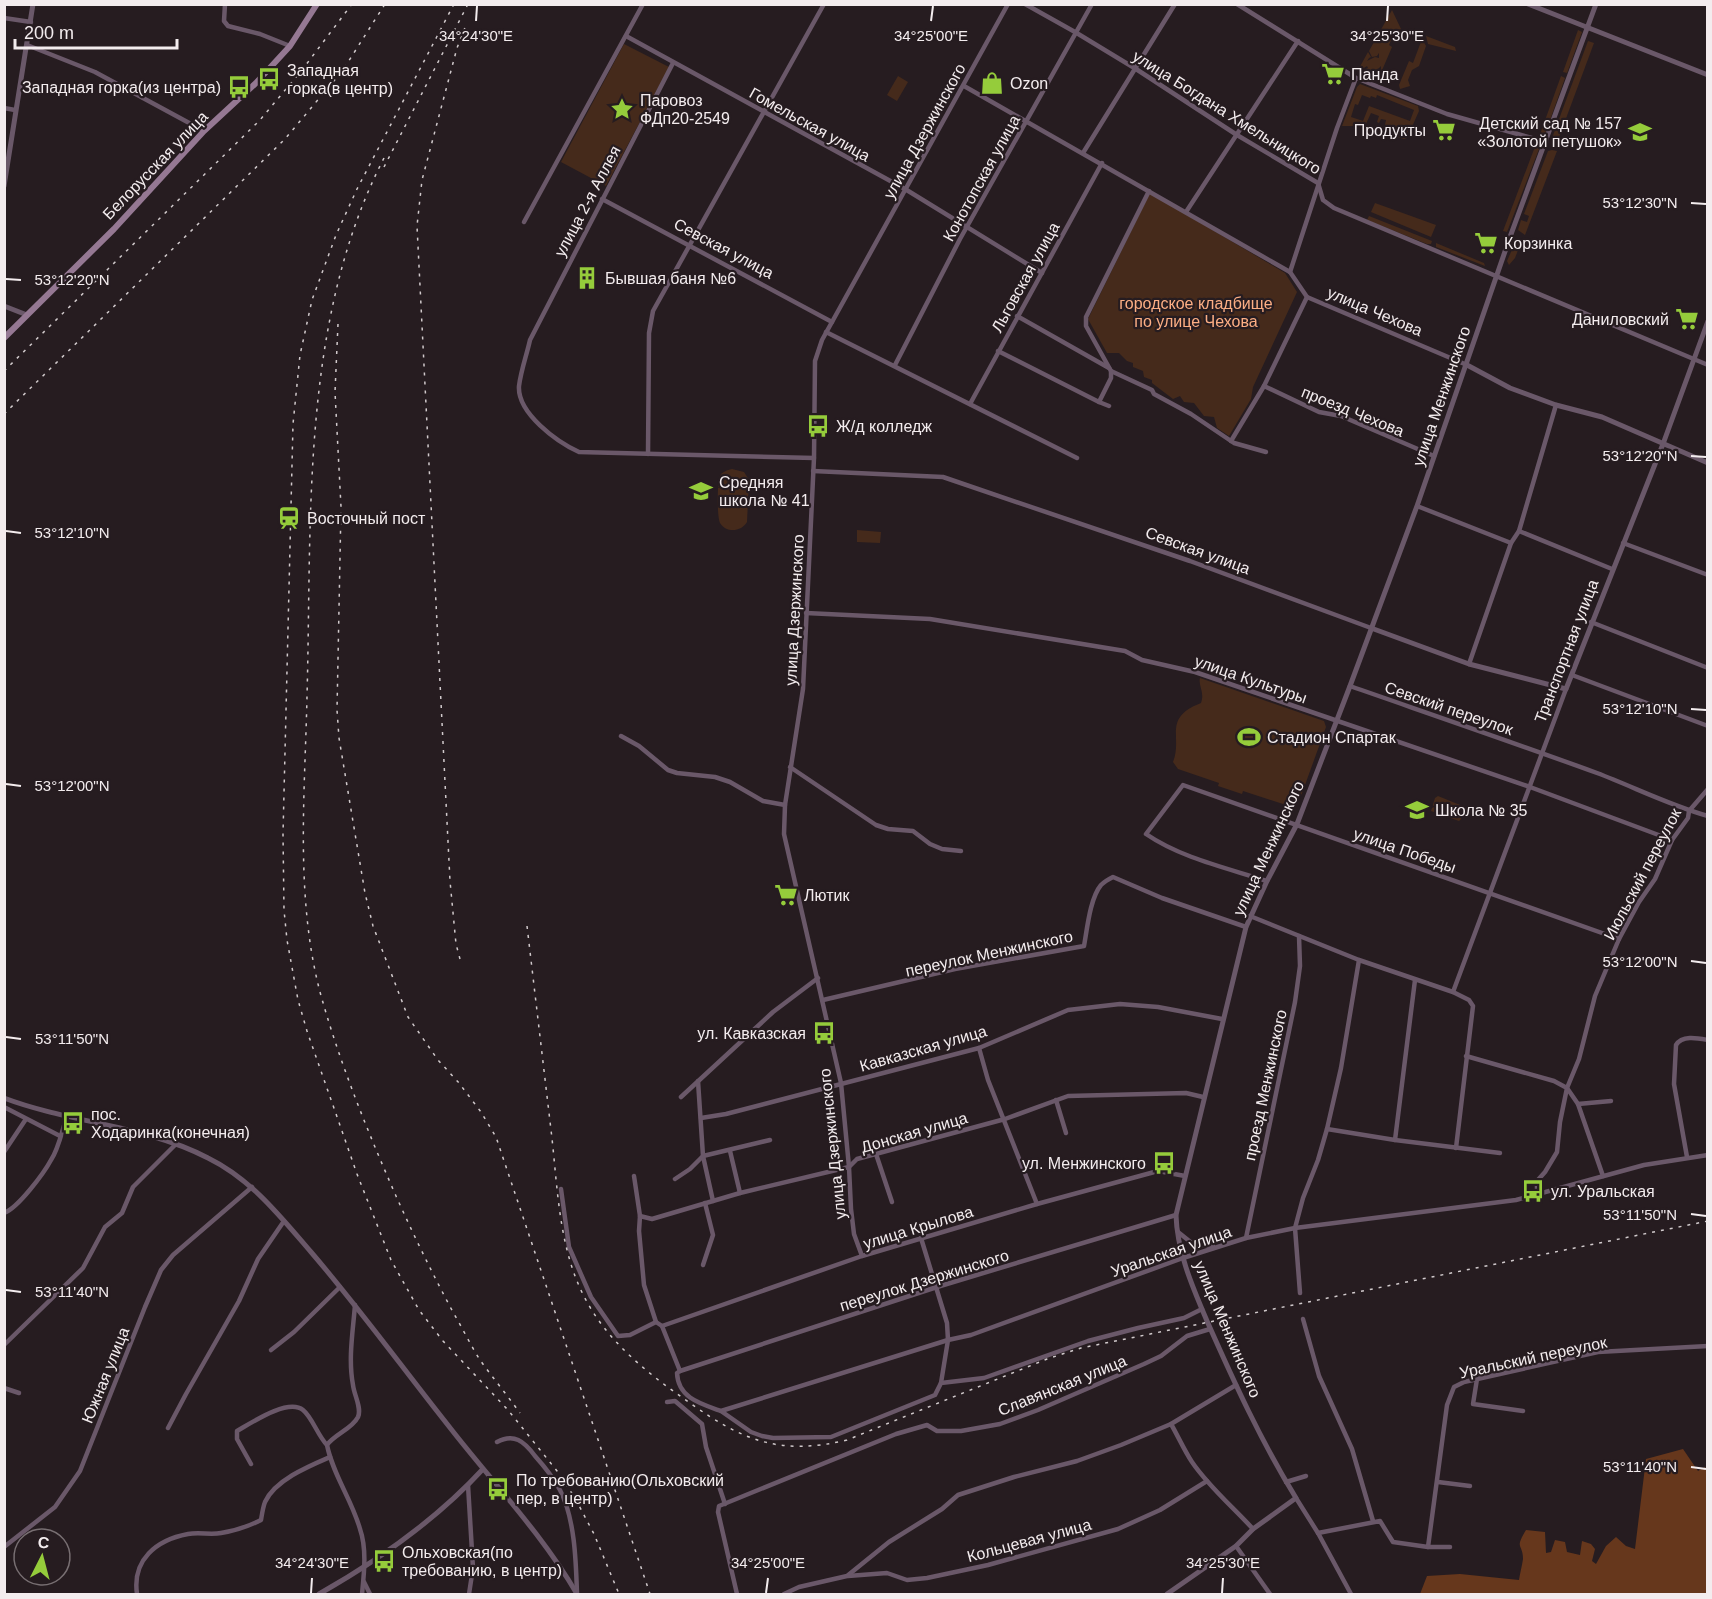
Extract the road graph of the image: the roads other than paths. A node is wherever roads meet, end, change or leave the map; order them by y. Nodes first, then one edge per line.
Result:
1 (33, 4) edge
2 (225, 4) edge
3 (316, 4) edge
4 (643, 4) edge
5 (824, 4) edge
6 (1008, 4) edge
7 (1025, 4) edge
8 (1092, 4) edge
9 (1175, 4) edge
10 (1237, 4) edge
11 (1527, 4) edge
12 (1596, 4) edge
13 (4, 18) edge
14 (31, 22) junction
15 (1588, 27) junction
16 (1075, 32) junction
17 (626, 36) junction
18 (1298, 41) junction
19 (27, 45) junction
20 (290, 46) junction
21 (674, 63) junction
22 (1136, 69) junction
23 (1707, 75) edge
24 (1356, 78) junction
25 (964, 86) junction
26 (4, 108) edge
27 (15, 110) junction
28 (764, 112) junction
29 (1027, 121) junction
30 (204, 131) junction
31 (1237, 135) junction
32 (1546, 142) junction
33 (1083, 153) junction
34 (1102, 163) junction
35 (1318, 183) junction
36 (4, 186) edge
37 (905, 189) junction
38 (1149, 191) junction
39 (602, 198) junction
40 (1186, 212) junction
41 (524, 222) dead end
42 (967, 227) junction
43 (690, 245) junction
44 (1290, 272) junction
45 (1042, 273) junction
46 (1497, 276) junction
47 (1307, 297) junction
48 (4, 306) edge
49 (27, 315) junction
50 (1017, 316) junction
51 (1707, 321) edge
52 (832, 322) junction
53 (826, 332) junction
54 (4, 338) edge
55 (998, 351) junction
56 (1694, 360) junction
57 (895, 365) junction
58 (1467, 365) junction
59 (1707, 365) edge
60 (1110, 369) junction
61 (1264, 386) junction
62 (1099, 402) junction
63 (970, 404) junction
64 (1556, 405) junction
65 (1109, 406) dead end
66 (1231, 441) junction
67 (1663, 444) junction
68 (1266, 452) dead end
69 (648, 454) junction
70 (1434, 456) junction
71 (814, 458) junction
72 (1077, 458) dead end
73 (1707, 463) edge
74 (813, 471) junction
75 (1417, 506) junction
76 (1518, 531) junction
77 (1511, 543) junction
78 (1623, 543) junction
79 (1612, 569) junction
80 (1707, 575) edge
81 (806, 613) junction
82 (1591, 622) junction
83 (1371, 628) junction
84 (1469, 664) junction
85 (1707, 668) edge
86 (1572, 675) junction
87 (1350, 686) junction
88 (1566, 689) junction
89 (1337, 721) junction
90 (1707, 726) edge
91 (621, 736) dead end
92 (1543, 754) junction
93 (790, 767) junction
94 (1530, 787) junction
95 (1707, 789) edge
96 (785, 805) junction
97 (1689, 811) junction
98 (1707, 816) edge
99 (1298, 824) junction
100 (1672, 840) junction
101 (961, 851) dead end
102 (1268, 881) junction
103 (1491, 893) junction
104 (1250, 916) junction
105 (1246, 927) junction
106 (1299, 936) junction
107 (1619, 939) junction
108 (1359, 960) junction
109 (818, 978) junction
110 (1415, 980) junction
111 (1453, 992) junction
112 (823, 1000) junction
113 (1222, 1019) junction
114 (1707, 1040) edge
115 (979, 1048) junction
116 (1466, 1056) junction
117 (698, 1081) junction
118 (841, 1083) junction
119 (1567, 1088) junction
120 (1203, 1096) junction
121 (681, 1097) dead end
122 (4, 1098) edge
123 (1056, 1100) junction
124 (1611, 1101) dead end
125 (1578, 1104) junction
126 (4, 1107) edge
127 (66, 1116) junction
128 (701, 1118) junction
129 (26, 1119) junction
130 (1005, 1119) junction
131 (1327, 1129) junction
132 (1066, 1133) dead end
133 (60, 1136) junction
134 (770, 1140) dead end
135 (1395, 1140) junction
136 (176, 1144) junction
137 (1456, 1148) junction
138 (729, 1150) junction
139 (4, 1152) edge
140 (1500, 1153) dead end
141 (876, 1154) junction
142 (1707, 1155) edge
143 (703, 1156) junction
144 (1687, 1157) junction
145 (849, 1167) junction
146 (634, 1176) dead end
147 (1185, 1176) junction
148 (1603, 1176) junction
149 (675, 1179) dead end
150 (252, 1187) junction
151 (561, 1189) dead end
152 (740, 1193) junction
153 (1537, 1195) junction
154 (713, 1201) junction
155 (892, 1202) dead end
156 (705, 1203) junction
157 (1037, 1204) junction
158 (4, 1213) edge
159 (1176, 1215) junction
160 (640, 1216) junction
161 (285, 1221) junction
162 (1295, 1228) junction
163 (1176, 1231) junction
164 (921, 1238) junction
165 (1246, 1238) junction
166 (1215, 1247) junction
167 (862, 1256) junction
168 (1183, 1258) junction
169 (703, 1265) dead end
170 (340, 1287) junction
171 (937, 1287) junction
172 (1300, 1293) dead end
173 (355, 1305) junction
174 (1202, 1309) junction
175 (1303, 1319) dead end
176 (656, 1322) junction
177 (662, 1326) junction
178 (1210, 1329) junction
179 (948, 1340) junction
180 (4, 1345) edge
181 (1707, 1346) edge
182 (271, 1350) dead end
183 (680, 1371) junction
184 (1477, 1379) junction
185 (941, 1383) junction
186 (1236, 1384) junction
187 (4, 1388) edge
188 (19, 1393) dead end
189 (668, 1402) dead end
190 (721, 1411) junction
191 (1523, 1411) dead end
192 (1171, 1424) junction
193 (168, 1428) dead end
194 (496, 1442) dead end
195 (327, 1446) junction
196 (330, 1456) junction
197 (251, 1464) dead end
198 (483, 1469) junction
199 (1306, 1476) dead end
200 (1207, 1481) junction
201 (1286, 1482) junction
202 (1438, 1482) junction
203 (468, 1485) junction
204 (1470, 1486) dead end
205 (1296, 1498) junction
206 (725, 1504) junction
207 (1373, 1521) junction
208 (1253, 1529) junction
209 (1318, 1533) junction
210 (1236, 1546) junction
211 (1450, 1546) dead end
212 (4, 1547) edge
213 (1428, 1547) junction
214 (364, 1569) junction
215 (847, 1576) junction
216 (363, 1579) junction
217 (136, 1594) edge
218 (319, 1594) edge
219 (362, 1594) edge
220 (370, 1594) edge
221 (469, 1594) edge
222 (577, 1594) edge
223 (737, 1594) edge
224 (784, 1594) edge
225 (1167, 1594) edge
226 (1270, 1594) edge
227 (1351, 1594) edge

1 - 14 street
2 - 20 street
3 - 20 main road, Белорусская улица
4 - 17 street
5 - 28 street
6 - 25 street, улица Дзержинского
7 - 16 street, улица Богдана Хмельницкого
8 - 16 street, Конотопская улица
9 - 22 street
10 - 18 street
11 - 15 street
12 - 15 street, улица Менжинского
13 - 14 street
14 - 19 street
15 - 23 street
15 - 32 street, улица Менжинского
16 - 22 street, улица Богдана Хмельницкого
16 - 29 street, Конотопская улица
17 - 21 street, Гомельская улица
17 - 41 street
18 - 24 street
18 - 31 street
19 - 27 street
19 - 30 street
20 - 30 main road, Белорусская улица
21 - 28 street, Гомельская улица
21 - 39 street, улица 2-я Аллея
22 - 31 street, улица Богдана Хмельницкого
22 - 33 street
24 - 32 street
24 - 35 street
25 - 29 street, улица Чехова
25 - 37 street, улица Дзержинского
26 - 27 street
27 - 36 street
28 - 37 street, Гомельская улица
28 - 43 street
29 - 33 street, улица Чехова
29 - 42 street, Конотопская улица
30 - 49 main road, Белорусская улица
31 - 35 street, улица Богдана Хмельницкого
31 - 40 street
32 - 46 street, улица Менжинского
33 - 34 street, улица Чехова
34 - 38 street, улица Чехова
34 - 45 street, Льговская улица
35 - 44 street
35 - 46 street, улица Богдана Хмельницкого
37 - 42 street, Гомельская улица
37 - 52 street, улица Дзержинского
38 - 40 street, улица Чехова
38 - 60 street
39 - 43 street, Севская улица
39 - 69 street, улица 2-я Аллея
40 - 44 street, улица Чехова
42 - 45 street, Гомельская улица
42 - 57 street, Конотопская улица
43 - 52 street, Севская улица
43 - 69 street
44 - 47 street, улица Чехова
45 - 50 street, Льговская улица
46 - 56 street, улица Богдана Хмельницкого
46 - 58 street, улица Менжинского
47 - 58 street, улица Чехова
47 - 61 street
48 - 49 street
49 - 54 main road, Белорусская улица
50 - 55 street, Льговская улица
50 - 60 street
51 - 56 street, Транспортная улица
52 - 53 street, улица Дзержинского
53 - 57 street
53 - 71 street, улица Дзержинского
55 - 62 street
55 - 63 street, Льговская улица
56 - 59 street, улица Богдана Хмельницкого
56 - 67 street, Транспортная улица
57 - 63 street
58 - 64 street, улица Чехова
58 - 70 street, улица Менжинского
60 - 62 street
60 - 66 street
61 - 66 street
61 - 70 street, проезд Чехова
62 - 65 street
63 - 72 street
64 - 67 street, улица Чехова
64 - 76 street
66 - 68 street
67 - 73 street, улица Чехова
67 - 78 street, Транспортная улица
69 - 71 street, улица 2-я Аллея
70 - 75 street, улица Менжинского
71 - 74 street, улица Дзержинского
74 - 81 street, улица Дзержинского
74 - 83 street, Севская улица
75 - 77 street
75 - 83 street, улица Менжинского
76 - 77 street
76 - 79 street
77 - 84 street
78 - 79 street, Транспортная улица
78 - 80 street
79 - 82 street, Транспортная улица
81 - 89 street, улица Культуры
81 - 93 street, улица Дзержинского
82 - 85 street
82 - 86 street, Транспортная улица
83 - 84 street, Севская улица
83 - 87 street, улица Менжинского
84 - 88 street, Севская улица
86 - 88 street, Транспортная улица
86 - 90 street
87 - 89 street, улица Менжинского
87 - 92 street, Севский переулок
88 - 92 street, Транспортная улица
89 - 94 street, улица Культуры
89 - 99 street, улица Менжинского
91 - 96 street
92 - 94 street, Транспортная улица
92 - 97 street, Севский переулок
93 - 96 street, улица Дзержинского
93 - 101 street
94 - 100 street, улица Культуры
94 - 103 street, Транспортная улица
95 - 97 street, Июльский переулок
96 - 109 street, улица Дзержинского
97 - 98 street, Севский переулок
97 - 100 street, Июльский переулок
99 - 102 street, улица Менжинского
99 - 102 street, улица Победы
99 - 103 street, улица Победы
100 - 107 street, Июльский переулок
102 - 104 street, улица Менжинского
103 - 107 street, улица Победы
103 - 111 street, Транспортная улица
104 - 105 street, улица Менжинского
104 - 106 street
105 - 112 street, переулок Менжинского
105 - 113 street, улица Менжинского
106 - 108 street
106 - 165 street, проезд Менжинского
107 - 119 street, Июльский переулок
108 - 110 street
108 - 131 street
109 - 112 street, улица Дзержинского
109 - 117 street
110 - 111 street
110 - 135 street
111 - 116 street
112 - 118 street, улица Дзержинского
113 - 115 street, Кавказская улица
113 - 120 street, улица Менжинского
114 - 144 street
115 - 118 street, Кавказская улица
115 - 130 street
116 - 119 street
116 - 137 street
117 - 121 street
117 - 128 street
118 - 128 street, Кавказская улица
118 - 145 street, улица Дзержинского
119 - 125 street
119 - 153 street, Июльский переулок
120 - 123 street, Донская улица
120 - 147 street, улица Менжинского
122 - 127 street
123 - 130 street, Донская улица
123 - 132 street
124 - 125 street
125 - 148 street
126 - 129 street
127 - 133 street
127 - 136 street
128 - 143 street
129 - 133 street
129 - 139 street
130 - 141 street, Донская улица
130 - 157 street
131 - 135 street
131 - 162 street
133 - 158 street
134 - 138 street
135 - 137 street
136 - 150 street
136 - 180 street
137 - 140 street
138 - 143 street
138 - 152 street
141 - 145 street, Донская улица
141 - 155 street
142 - 144 street, Уральская улица
143 - 149 street
143 - 154 street
144 - 148 street, Уральская улица
145 - 152 street, Донская улица
145 - 167 street, улица Дзержинского
146 - 160 street
147 - 157 street, улица Крылова
147 - 159 street, улица Менжинского
148 - 153 street, Уральская улица
150 - 161 street
150 - 212 street, Южная улица
151 - 176 street
152 - 154 street, Донская улица
153 - 162 street, Уральская улица
154 - 156 street, Донская улица
156 - 160 street, Донская улица
156 - 169 street
157 - 164 street, улица Крылова
159 - 163 street, улица Менжинского
159 - 171 street, переулок Дзержинского
160 - 176 street
161 - 170 street
161 - 193 street
162 - 165 street, Уральская улица
162 - 172 street
163 - 166 street
163 - 168 street, улица Менжинского
164 - 167 street, улица Крылова
164 - 171 street
165 - 166 street, Уральская улица
166 - 168 street, Уральская улица
167 - 177 street, улица Крылова
168 - 174 street, улица Менжинского
168 - 179 street, Уральская улица
170 - 173 street
170 - 182 street
171 - 179 street
171 - 183 street, переулок Дзержинского
173 - 195 street
173 - 198 street
174 - 178 street, улица Менжинского
174 - 185 street, Славянская улица
175 - 207 street
176 - 177 street
177 - 183 street
178 - 186 street, улица Менжинского
178 - 206 street, Славянская улица
179 - 185 street
179 - 190 street, Уральская улица
181 - 184 street, Уральский переулок
183 - 190 street
184 - 191 street
184 - 202 street, Уральский переулок
185 - 190 street
186 - 192 street, Кольцевая улица
186 - 201 street, улица Менжинского
187 - 188 street
189 - 206 street
192 - 200 street
192 - 215 street, Кольцевая улица
194 - 222 street
195 - 196 street
195 - 197 street
196 - 214 street
196 - 217 street
198 - 203 street
198 - 222 street
199 - 201 street
200 - 208 street
200 - 215 street, Кольцевая улица
201 - 205 street, улица Менжинского
202 - 204 street
202 - 213 street, Уральский переулок
203 - 214 street
203 - 221 street
205 - 208 street
205 - 209 street, улица Менжинского
206 - 223 street, Славянская улица
207 - 209 street
207 - 213 street
208 - 210 street
209 - 227 street, улица Менжинского
210 - 225 street
210 - 226 street
211 - 213 street
214 - 216 street
214 - 218 street
215 - 224 street, Кольцевая улица
216 - 219 street
216 - 220 street

